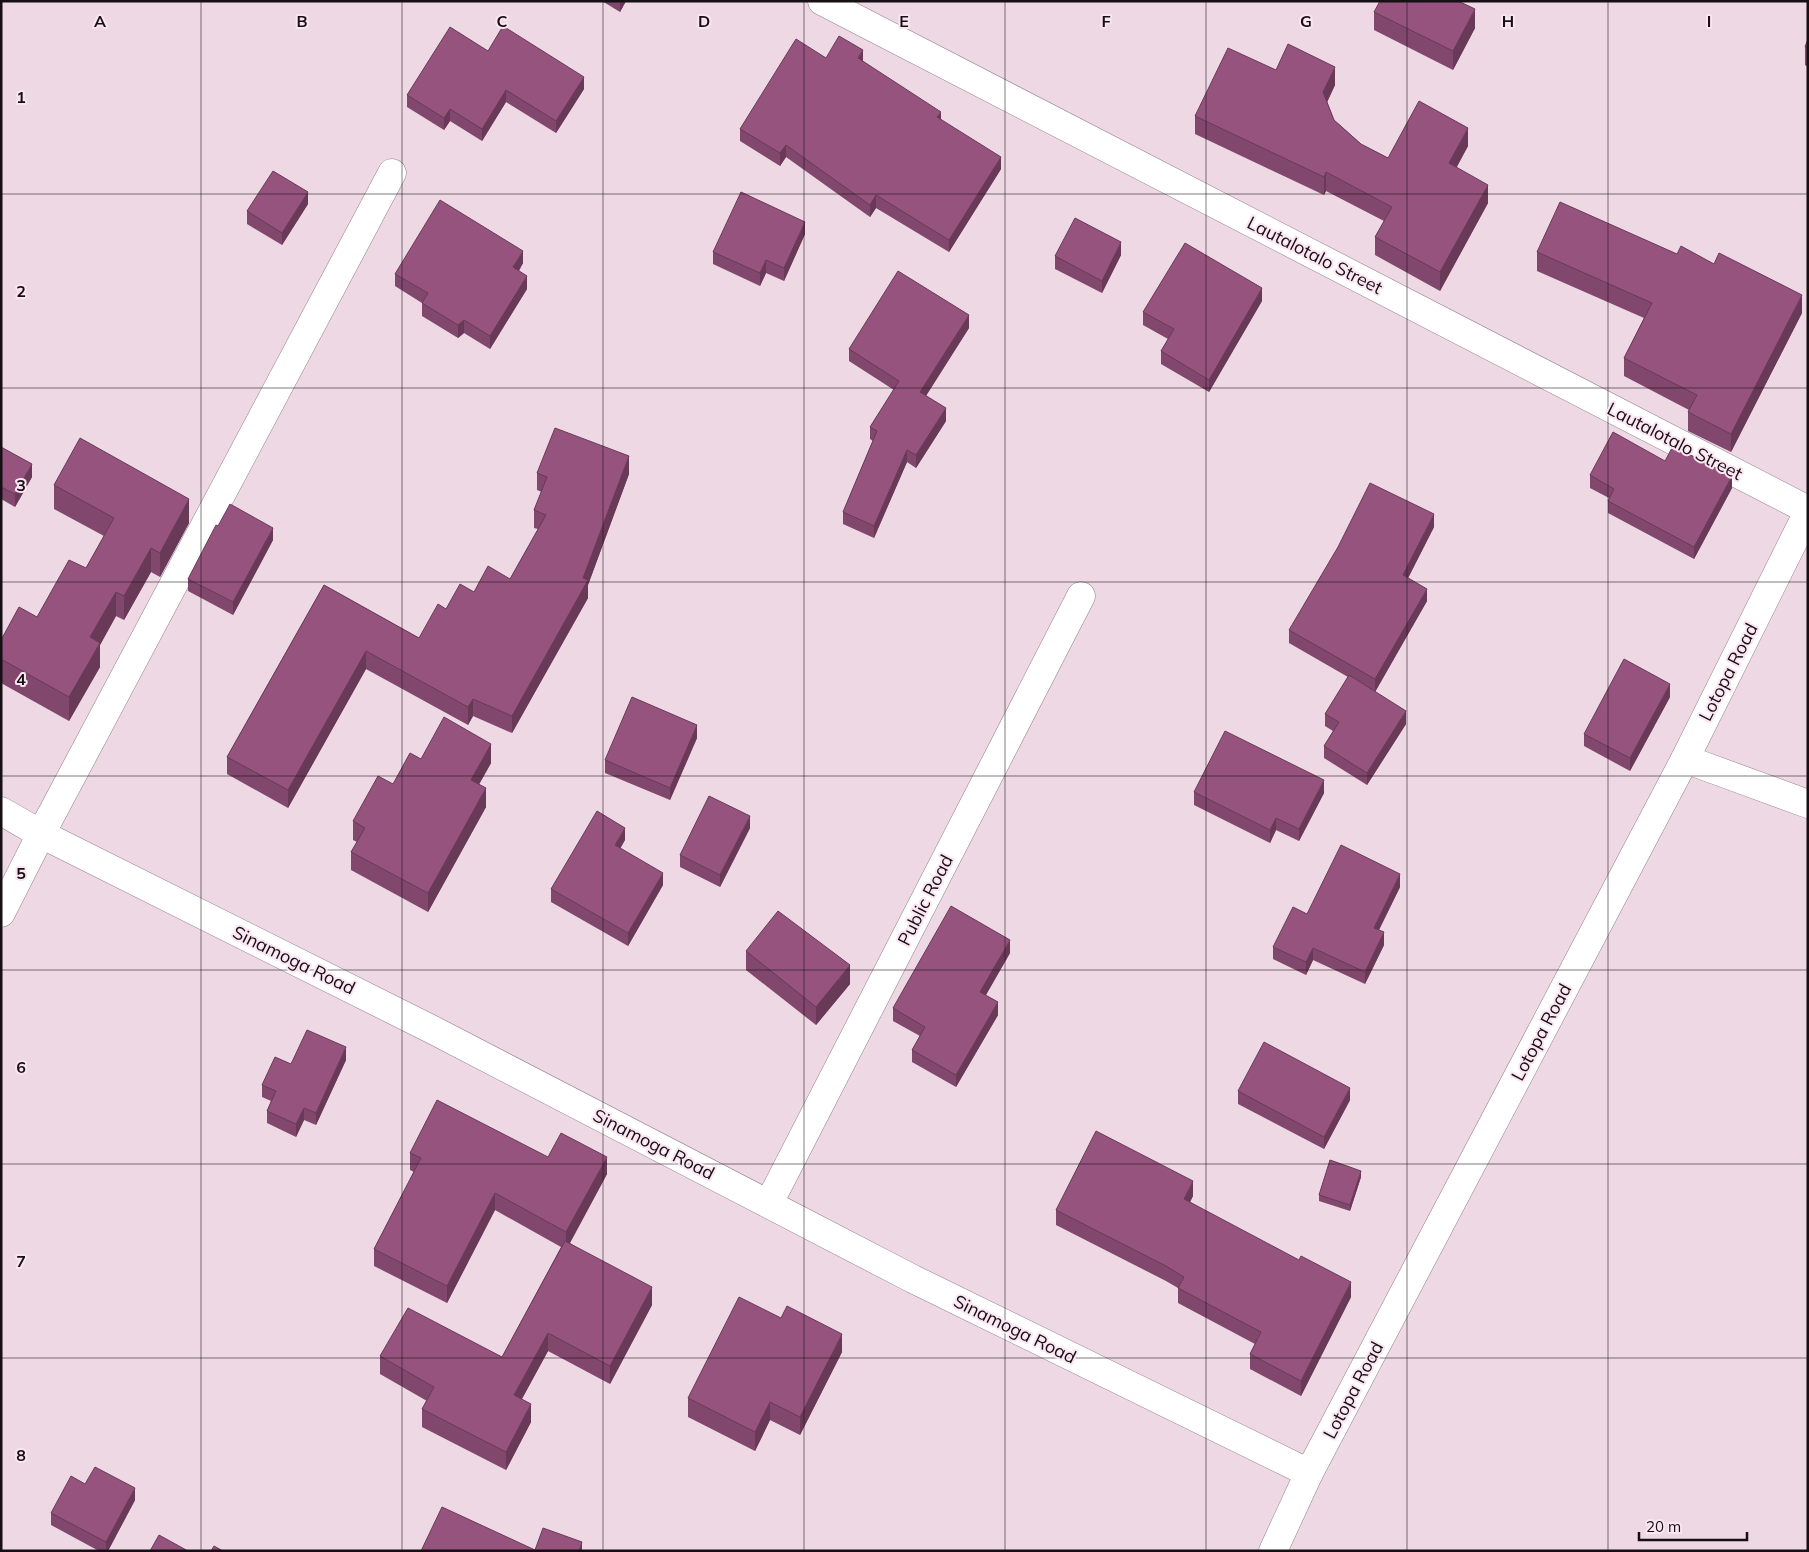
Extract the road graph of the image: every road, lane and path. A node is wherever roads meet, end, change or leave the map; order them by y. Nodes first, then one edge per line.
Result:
1 (822, 1) edge
2 (392, 173) dead end
3 (1808, 511) edge
4 (1081, 596) dead end
5 (1685, 758) junction
6 (1808, 804) edge
7 (1, 812) edge
8 (40, 834) junction
9 (1, 913) edge
10 (769, 1204) junction
11 (1309, 1473) junction
12 (1273, 1551) edge

1 - 3 street, Lautalotalo Street
2 - 8 street
3 - 5 street, Lotopa Road
4 - 10 street, Public Road
5 - 6 street
5 - 11 street, Lotopa Road
7 - 8 street, Sinamoga Road
8 - 9 street
8 - 10 street, Sinamoga Road
10 - 11 street, Sinamoga Road
11 - 12 street, Lotopa Road

